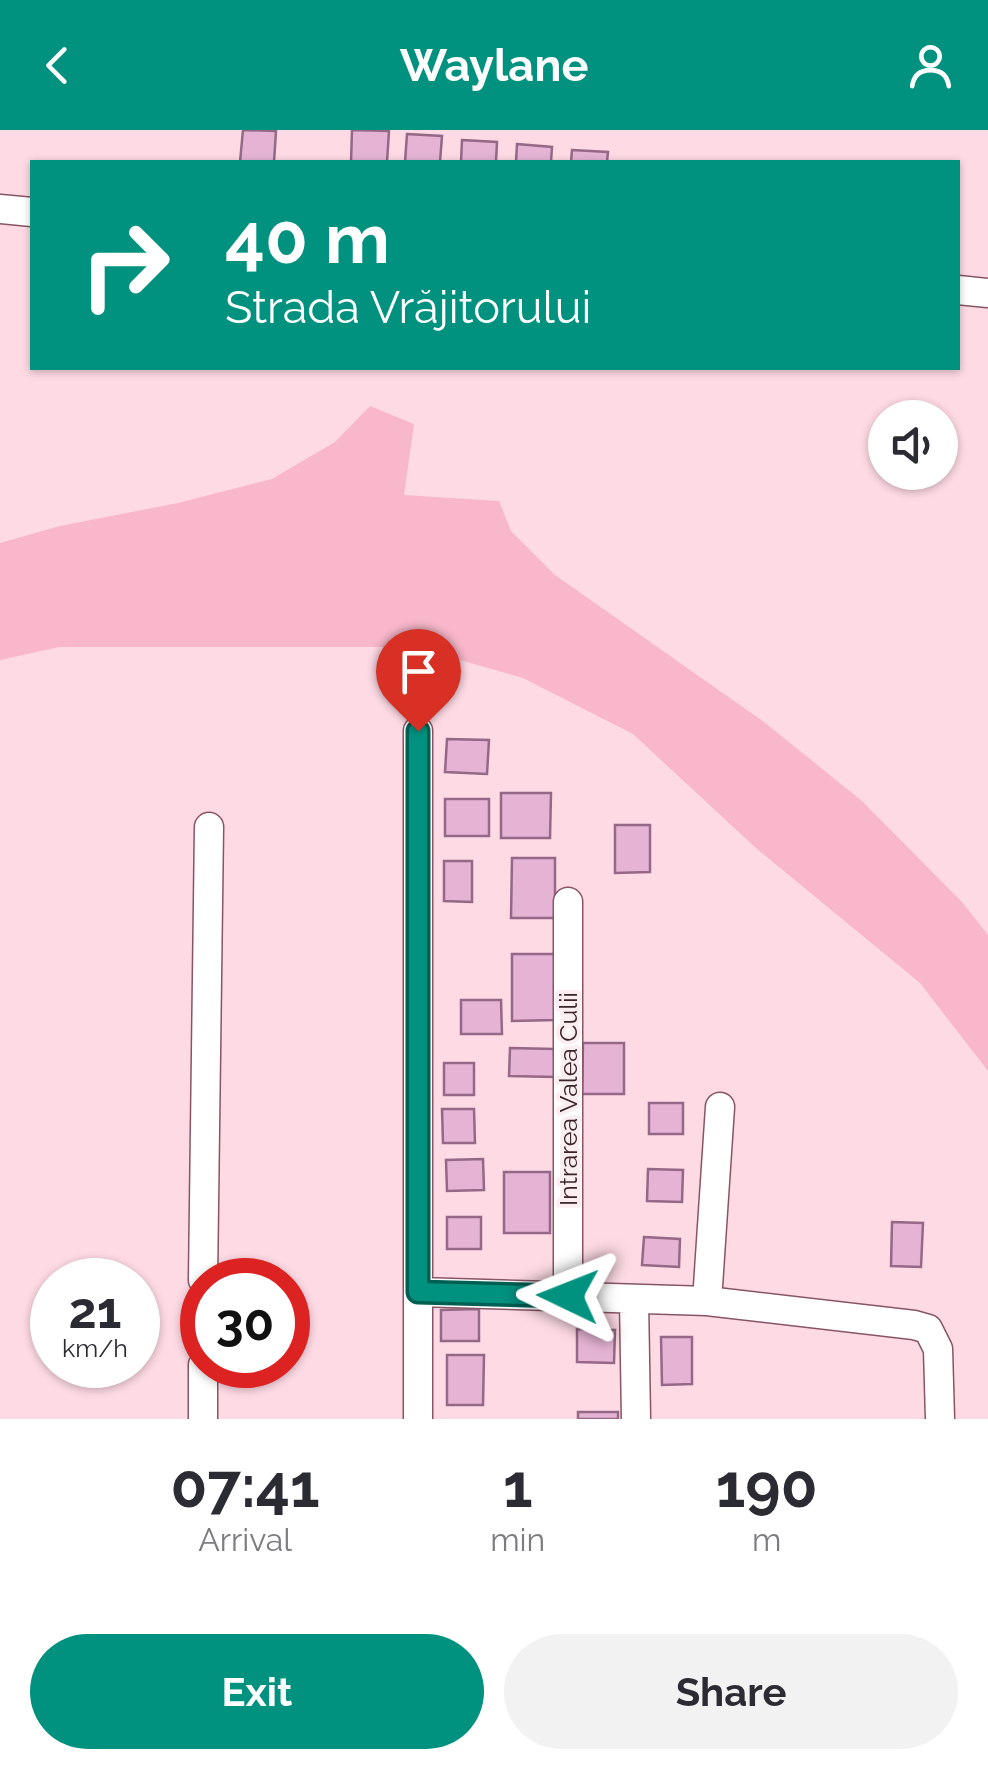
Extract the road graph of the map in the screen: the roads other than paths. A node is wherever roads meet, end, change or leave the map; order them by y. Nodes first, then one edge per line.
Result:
1 (0, 209) edge
2 (30, 212) edge
3 (960, 290) edge
4 (988, 292) edge
5 (418, 731) dead end
6 (209, 827) dead end
7 (568, 902) dead end
8 (720, 1107) dead end
9 (202, 1258) edge
10 (418, 1292) junction
11 (568, 1296) junction
12 (634, 1300) junction
13 (708, 1301) junction
14 (203, 1388) edge
15 (204, 1419) edge
16 (418, 1419) edge
17 (636, 1419) edge
18 (940, 1419) edge

1 - 2 street
3 - 4 street
5 - 10 street
6 - 9 street
7 - 11 street, Intrarea Valea Culii
8 - 13 street
10 - 11 street
10 - 16 street
11 - 12 street
12 - 13 street
12 - 17 street
13 - 18 street
14 - 15 street

